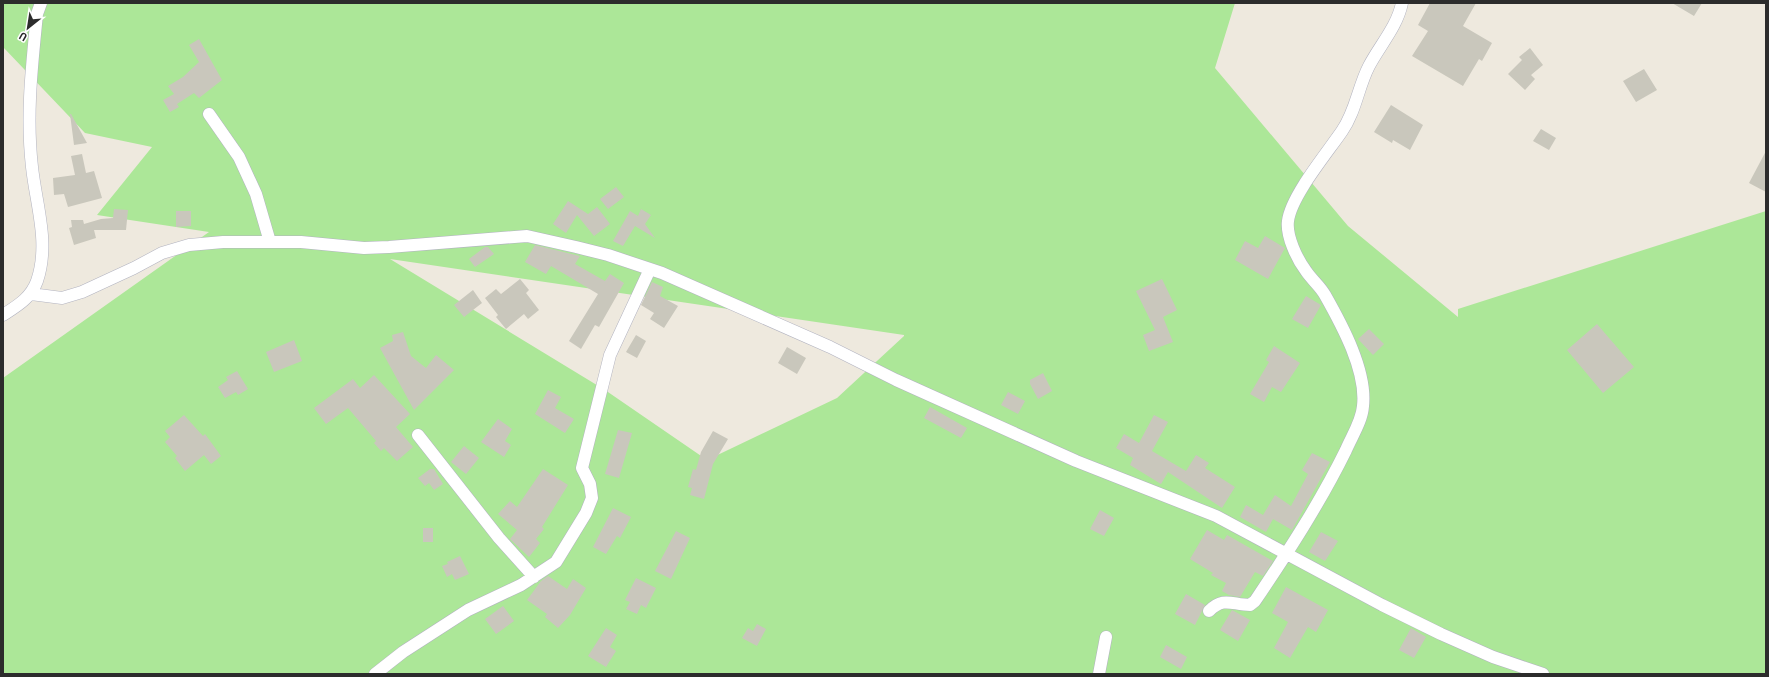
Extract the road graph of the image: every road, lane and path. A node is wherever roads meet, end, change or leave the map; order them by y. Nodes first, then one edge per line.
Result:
1 (41, 3) edge
2 (1402, 3) edge
3 (209, 114) dead end
4 (270, 242) junction
5 (650, 269) junction
6 (30, 294) junction
7 (3, 315) edge
8 (418, 435) dead end
9 (1288, 552) junction
10 (534, 577) junction
11 (1209, 611) dead end
12 (1106, 637) dead end
13 (375, 674) edge
14 (1099, 674) edge
15 (1543, 674) edge

1 - 6 street
2 - 9 street
3 - 4 street
4 - 5 street
4 - 6 street
5 - 9 street
5 - 10 street
6 - 7 street
8 - 10 street
9 - 11 street
9 - 15 street
10 - 13 street
12 - 14 street

